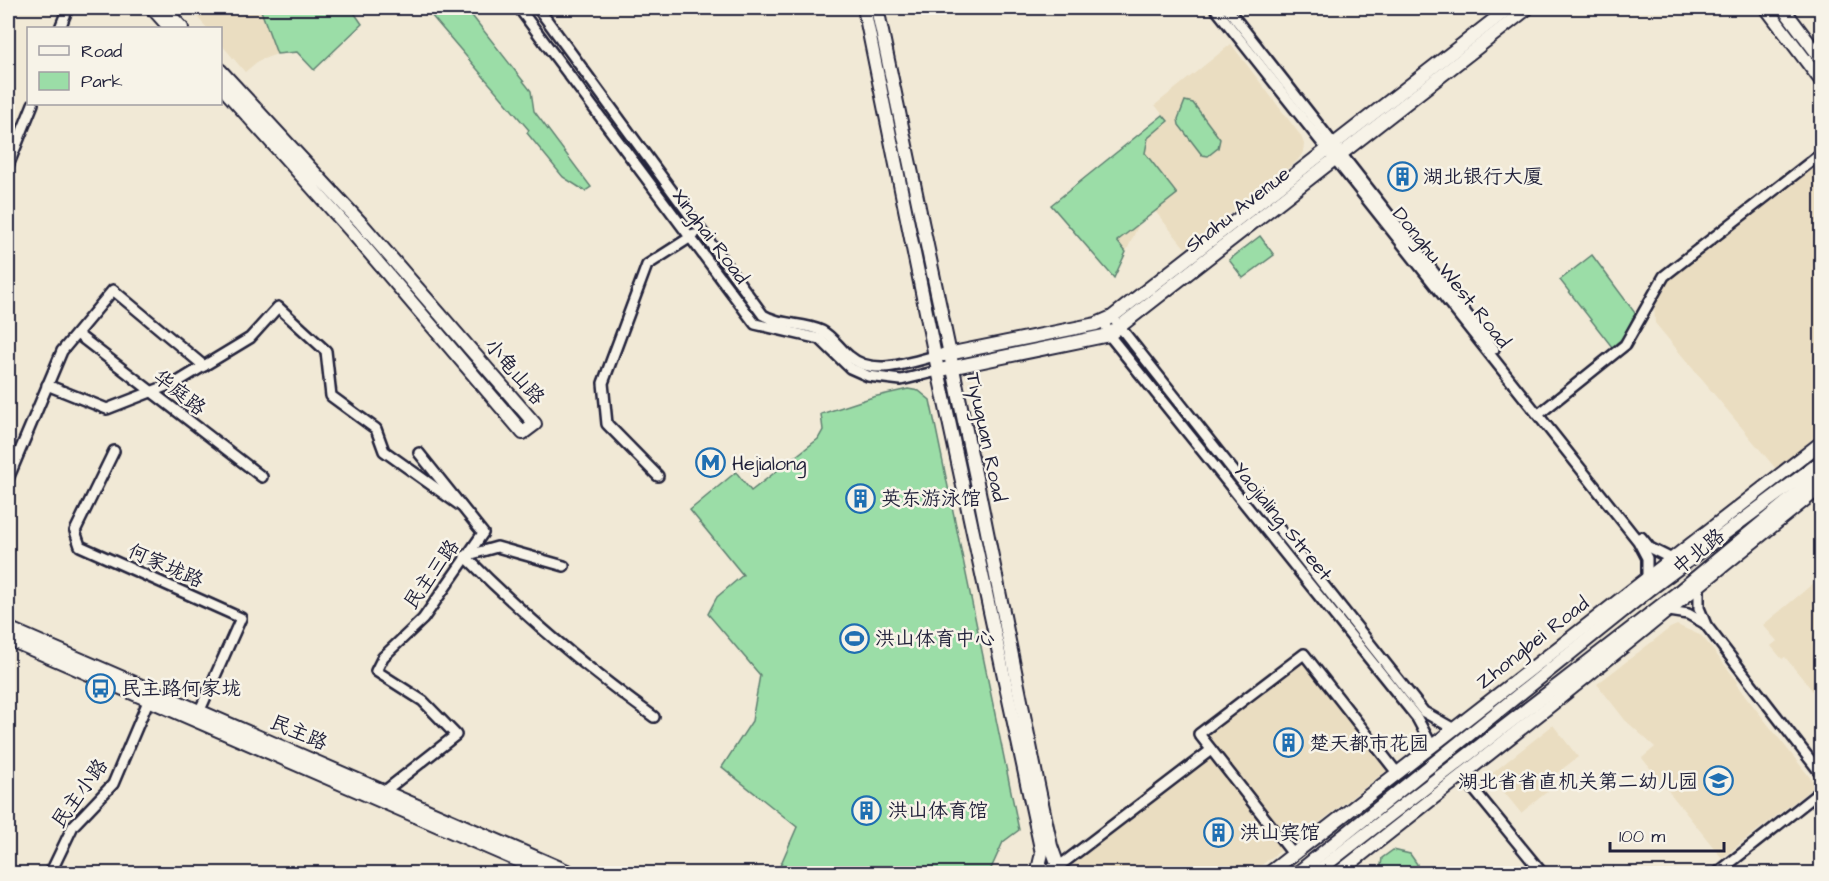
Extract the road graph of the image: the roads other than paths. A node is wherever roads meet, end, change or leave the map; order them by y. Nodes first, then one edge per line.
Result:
1 (68, 8) edge
2 (152, 8) edge
3 (163, 8) edge
4 (519, 8) edge
5 (538, 8) edge
6 (864, 8) edge
7 (877, 8) edge
8 (1215, 8) edge
9 (1227, 8) edge
10 (1509, 8) edge
11 (1528, 8) edge
12 (1766, 8) edge
13 (1783, 8) edge
14 (60, 27) edge
15 (170, 27) edge
16 (182, 27) edge
17 (1821, 60) edge
18 (222, 72) edge
19 (1821, 82) edge
20 (222, 87) edge
21 (33, 105) edge
22 (1334, 151) junction
23 (1821, 153) edge
24 (8, 166) edge
25 (701, 230) junction
26 (690, 238) junction
27 (1112, 321) junction
28 (77, 334) junction
29 (1109, 335) junction
30 (949, 353) junction
31 (935, 356) junction
32 (204, 366) junction
33 (952, 368) junction
34 (938, 371) junction
35 (47, 385) junction
36 (151, 392) junction
37 (1541, 413) junction
38 (1821, 442) edge
39 (114, 451) dead end
40 (419, 453) dead end
41 (1821, 461) edge
42 (10, 467) edge
43 (1821, 473) edge
44 (658, 476) dead end
45 (262, 477) dead end
46 (1777, 478) junction
47 (8, 479) edge
48 (1821, 486) edge
49 (1801, 490) junction
50 (461, 506) junction
51 (1732, 526) junction
52 (465, 556) junction
53 (1670, 558) junction
54 (564, 566) dead end
55 (1647, 576) junction
56 (1699, 587) junction
57 (1669, 611) junction
58 (1587, 623) junction
59 (1706, 625) junction
60 (8, 628) edge
61 (8, 639) edge
62 (1554, 666) junction
63 (1575, 672) junction
64 (149, 699) junction
65 (1551, 705) junction
66 (200, 710) junction
67 (654, 717) dead end
68 (1454, 729) junction
69 (1432, 746) junction
70 (1211, 750) junction
71 (1398, 774) junction
72 (1462, 775) junction
73 (1821, 775) edge
74 (1821, 790) edge
75 (381, 794) junction
76 (1394, 803) junction
77 (1325, 830) junction
78 (1293, 854) junction
79 (1358, 856) junction
80 (1060, 870) edge
81 (1038, 872) edge
82 (50, 873) edge
83 (549, 873) edge
84 (574, 873) edge
85 (1268, 873) edge
86 (1296, 873) edge
87 (1314, 873) edge
88 (1337, 873) edge
89 (1543, 873) edge
90 (1716, 873) edge

1 - 14 street
2 - 15 main road
3 - 16 main road
4 - 26 street, Xinghai Road
5 - 25 street, Xinghai Road
6 - 31 main road, Tiyuguan Road
7 - 30 main road, Tiyuguan Road
8 - 22 street, Donghu West Road
9 - 22 street, Donghu West Road
10 - 22 main road, Shahu Avenue
11 - 22 main road, Shahu Avenue
12 - 19 main road
13 - 17 main road
18 - 20 main road, 小龟山路
21 - 24 street
22 - 27 main road, Shahu Avenue
22 - 37 street, Donghu West Road
23 - 37 street
25 - 26 street
25 - 31 street, Xinghai Road
26 - 34 street, Xinghai Road
26 - 44 street
27 - 29 main road, Shahu Avenue
27 - 30 main road, Shahu Avenue
27 - 68 street, Yaojialing Street
28 - 32 street
28 - 35 street
28 - 36 street, 华庭路
29 - 33 main road, Shahu Avenue
29 - 69 street, Yaojialing Street
30 - 31 main road, Shahu Avenue
30 - 33 main road, Tiyuguan Road
31 - 34 main road, Tiyuguan Road
32 - 36 street
32 - 50 street
33 - 34 main road, Shahu Avenue
33 - 80 main road, Tiyuguan Road
34 - 81 main road, Tiyuguan Road
35 - 36 street
35 - 42 street
36 - 45 street, 华庭路
37 - 53 street, Donghu West Road
37 - 55 street, Donghu West Road
38 - 46 main road, Zhongbei Road
39 - 66 street, 何家垅路
40 - 50 street
41 - 49 main road, Zhongbei Road
42 - 47 street
43 - 49 main road, Zhongbei Road
46 - 51 main road
46 - 53 main road, Zhongbei Road
48 - 49 main road, Zhongbei Road
49 - 51 main road, Zhongbei Road
49 - 56 main road, Zhongbei Road
49 - 63 main road, Zhongbei Road
50 - 52 street, 民主三路
51 - 62 main road, Zhongbei Road
52 - 54 street
52 - 67 street
52 - 75 street, 民主三路
53 - 55 main road, Zhongbei Road
55 - 58 main road, Zhongbei Road
56 - 57 main road, Zhongbei Road
56 - 59 street
57 - 59 street
57 - 65 main road, Zhongbei Road
58 - 62 main road
58 - 68 main road, Zhongbei Road
59 - 73 street
60 - 66 main road, 民主路
61 - 64 main road, 民主路
62 - 76 main road, Zhongbei Road
63 - 65 main road
63 - 76 main road, Zhongbei Road
64 - 75 main road, 民主路
64 - 82 street, 民主小路
65 - 72 main road, Zhongbei Road
66 - 75 main road, 民主路
68 - 69 main road, Zhongbei Road
69 - 71 main road, Zhongbei Road
70 - 71 street
70 - 78 street
70 - 80 street
71 - 77 main road, Zhongbei Road
72 - 79 main road, Zhongbei Road
72 - 89 street
74 - 90 street
75 - 83 main road, 民主路
75 - 84 main road, 民主路
76 - 77 main road
76 - 79 main road
76 - 86 main road, Zhongbei Road
76 - 87 main road, Zhongbei Road
77 - 78 main road, Zhongbei Road
78 - 85 main road, Zhongbei Road
79 - 88 main road, Zhongbei Road
80 - 81 street

